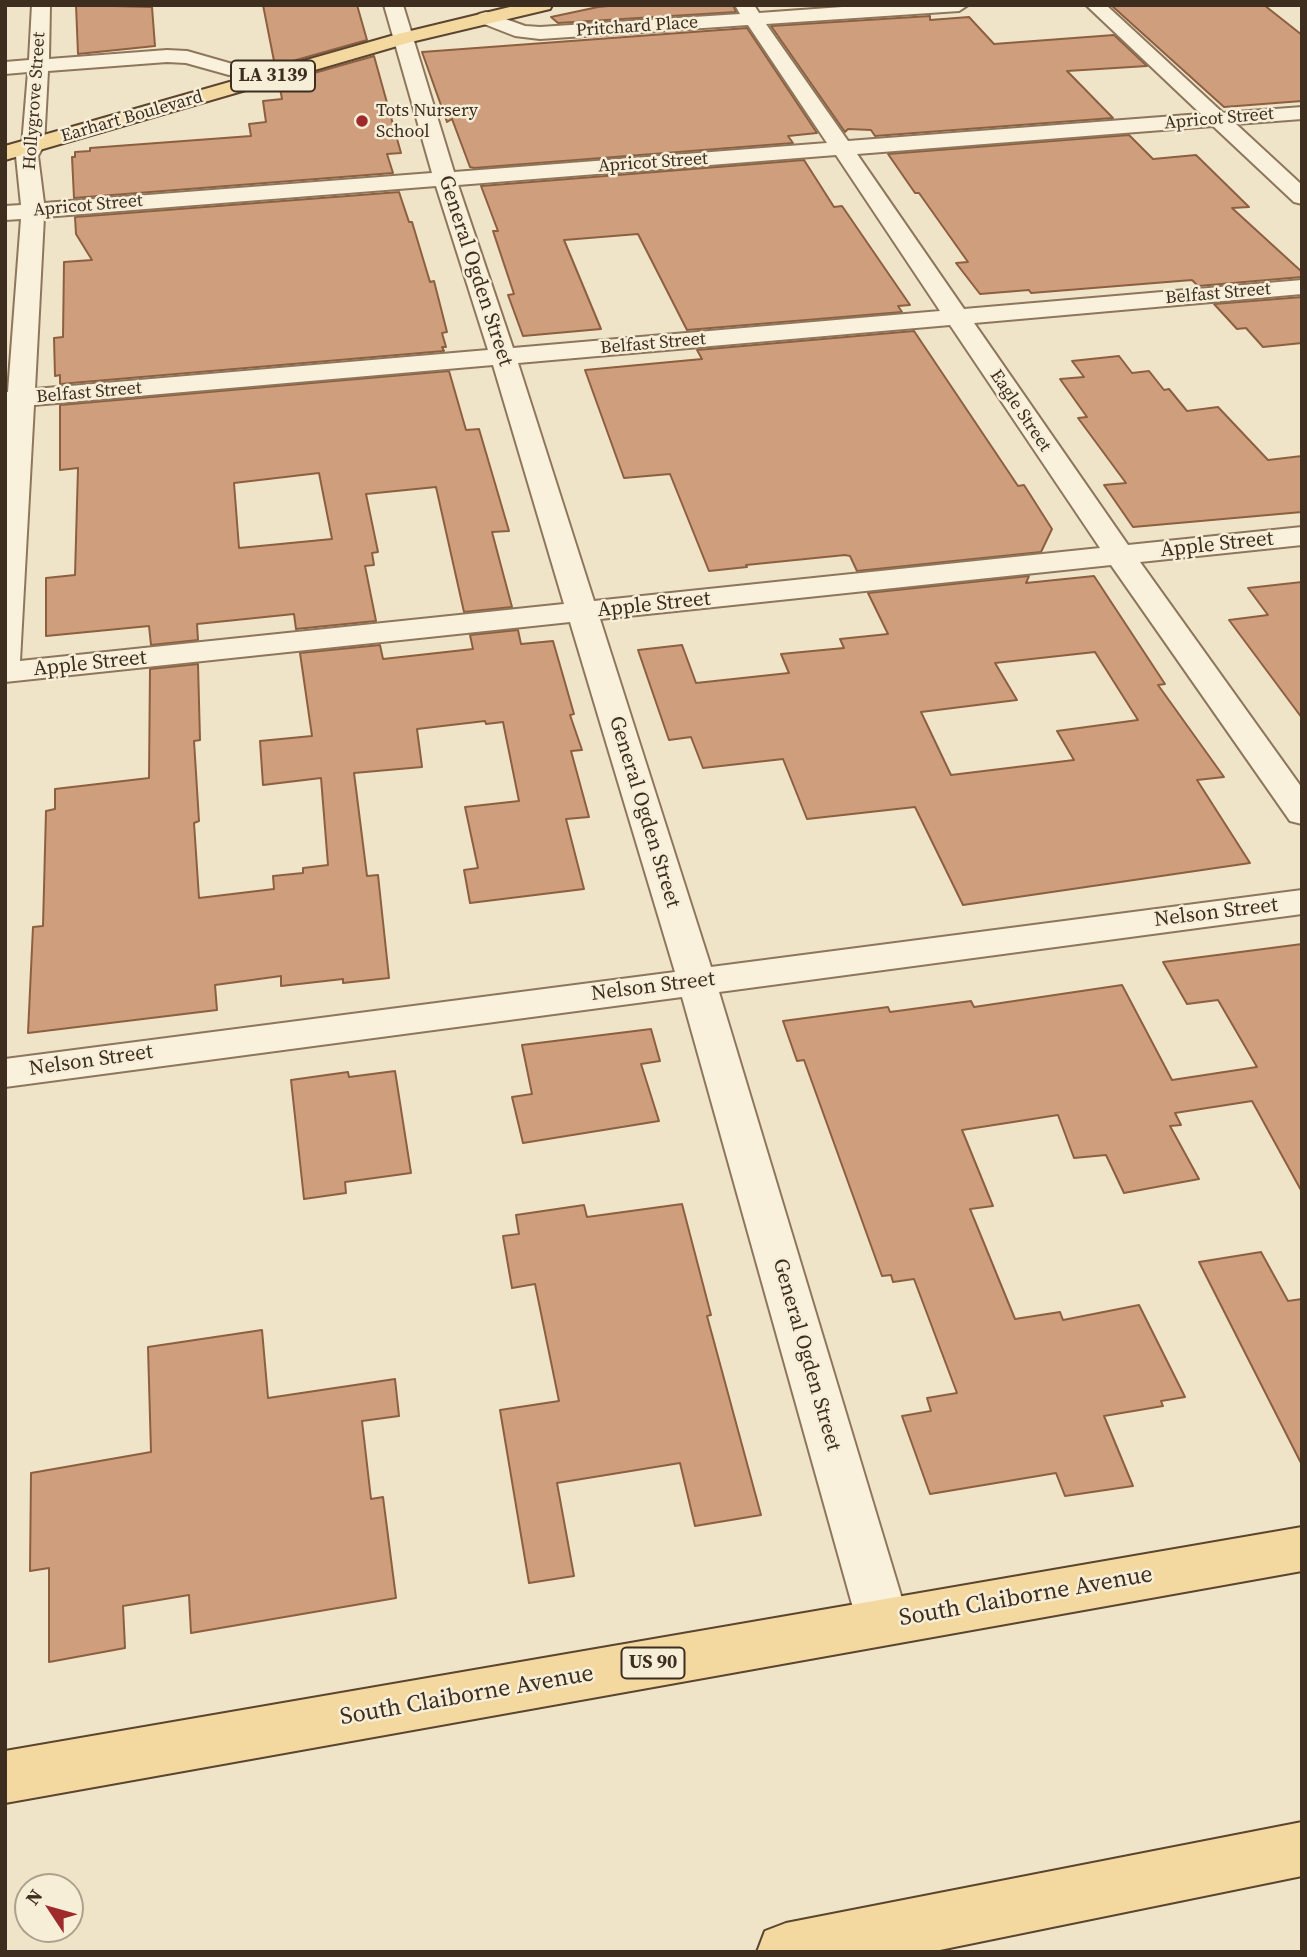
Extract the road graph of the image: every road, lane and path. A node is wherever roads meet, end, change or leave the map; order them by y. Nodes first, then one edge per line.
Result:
1 (41, 5) edge
2 (544, 5) edge
3 (959, 5) edge
4 (1095, 5) edge
5 (479, 12) edge
6 (748, 12) edge
7 (399, 22) edge
8 (38, 66) junction
9 (5, 68) edge
10 (229, 69) junction
11 (128, 97) dead end
12 (1302, 113) edge
13 (1218, 120) junction
14 (34, 129) junction
15 (844, 149) junction
16 (5, 153) edge
17 (445, 178) junction
18 (1302, 197) edge
19 (33, 210) junction
20 (5, 213) edge
21 (1302, 287) edge
22 (956, 317) junction
23 (503, 357) junction
24 (13, 400) edge
25 (1302, 536) edge
26 (1120, 556) junction
27 (583, 612) junction
28 (5, 659) edge
29 (5, 673) edge
30 (1302, 813) edge
31 (1302, 902) edge
32 (697, 982) junction
33 (5, 1073) edge
34 (1302, 1549) edge
35 (883, 1622) junction
36 (5, 1777) edge
37 (1302, 1849) edge
38 (786, 1952) edge

1 - 8 street, Hollygrove Street
2 - 5 main road, Earhart Boulevard / LA 3139
3 - 6 street, Pritchard Place
4 - 13 street
5 - 6 street, Pritchard Place
5 - 7 main road, Earhart Boulevard / LA 3139
6 - 15 street, Eagle Street
7 - 10 main road, Earhart Boulevard / LA 3139
7 - 14 main road, Earhart Boulevard / LA 3139
7 - 17 street, General Ogden Street
8 - 9 street
8 - 10 street
8 - 14 street, Hollygrove Street
10 - 11 main road, Earhart Boulevard / LA 3139
12 - 13 street, Apricot Street
13 - 15 street, Apricot Street
13 - 18 street
14 - 16 main road, Earhart Boulevard / LA 3139
14 - 19 street, Hollygrove Street
15 - 17 street, Apricot Street
15 - 22 street, Eagle Street
17 - 19 street, Apricot Street
17 - 23 street, General Ogden Street
19 - 20 street, Apricot Street
19 - 24 street, Hollygrove Street
21 - 22 street, Belfast Street
22 - 23 street, Belfast Street
22 - 26 street, Eagle Street
23 - 24 street, Belfast Street
23 - 27 street, General Ogden Street
24 - 28 street, Hollygrove Street
25 - 26 street, Apple Street
26 - 27 street, Apple Street
26 - 30 street, Eagle Street
27 - 29 street, Apple Street
27 - 32 street, General Ogden Street
31 - 32 street, Nelson Street
32 - 33 street, Nelson Street
32 - 35 street, General Ogden Street
34 - 35 main road, South Claiborne Avenue / US 90
35 - 36 main road, South Claiborne Avenue / US 90
37 - 38 main road

